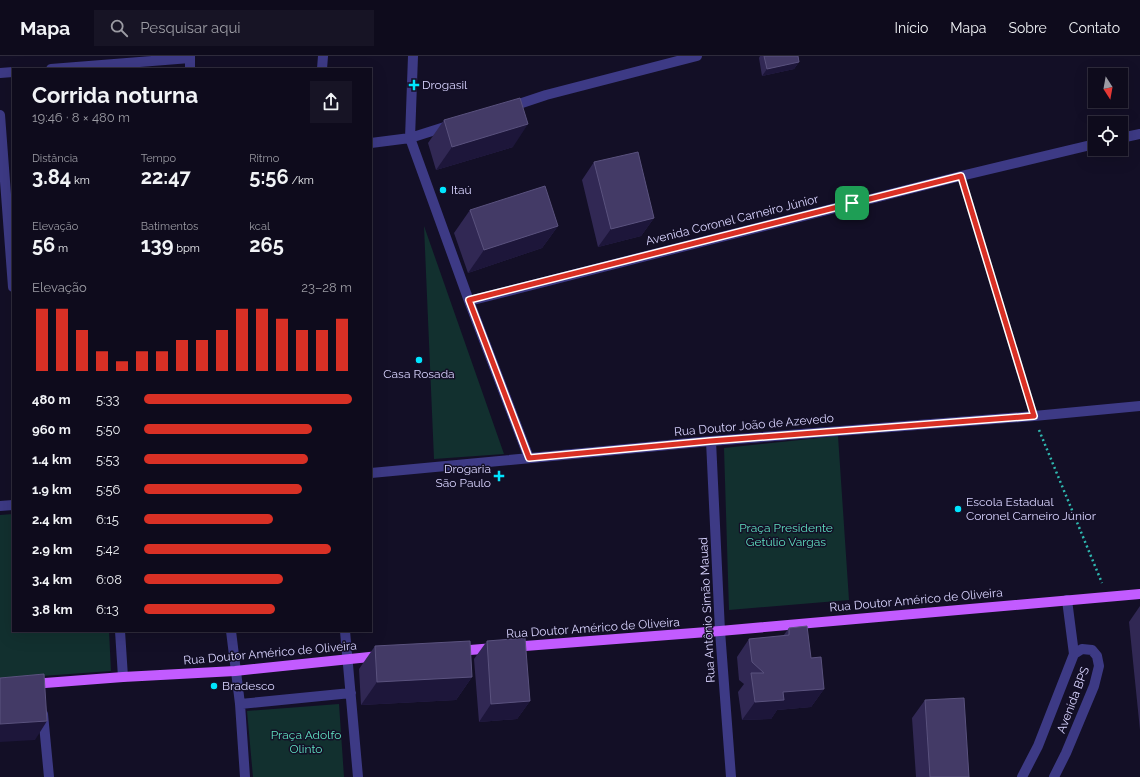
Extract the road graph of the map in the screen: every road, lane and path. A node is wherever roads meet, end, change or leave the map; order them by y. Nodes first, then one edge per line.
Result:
1 (323, 56) edge
2 (413, 56) edge
3 (697, 56) edge
4 (190, 57) edge
5 (63, 68) edge
6 (190, 68) edge
7 (322, 68) edge
8 (12, 72) edge
9 (0, 73) edge
10 (501, 110) edge
11 (0, 115) edge
12 (463, 121) edge
13 (1140, 134) edge
14 (1128, 137) edge
15 (410, 138) junction
16 (372, 143) edge
17 (1088, 146) edge
18 (961, 176) junction
19 (6, 188) edge
20 (12, 273) edge
21 (469, 300) junction
22 (1140, 406) edge
23 (1034, 416) junction
24 (710, 441) junction
25 (529, 458) junction
26 (372, 473) edge
27 (12, 505) edge
28 (0, 506) edge
29 (1140, 594) edge
30 (1107, 596) junction
31 (1067, 600) junction
32 (720, 631) junction
33 (120, 632) edge
34 (231, 632) edge
35 (345, 632) edge
36 (450, 651) edge
37 (1074, 654) junction
38 (387, 656) edge
39 (347, 659) junction
40 (235, 671) junction
41 (123, 677) junction
42 (20, 686) edge
43 (351, 693) junction
44 (240, 704) junction
45 (42, 707) edge
46 (48, 777) edge
47 (245, 777) edge
48 (358, 777) edge
49 (731, 777) edge
50 (1022, 777) edge
51 (1054, 777) edge

1 - 7 street
2 - 15 street
3 - 10 street
4 - 5 street
4 - 6 street
8 - 9 street
11 - 19 street
12 - 15 street
13 - 14 street
15 - 16 street
15 - 21 street
17 - 18 street, Avenida Coronel Carneiro Júnior
18 - 21 street, Avenida Coronel Carneiro Júnior
18 - 23 path
19 - 20 street
21 - 25 street
22 - 23 street, Rua Doutor João de Azevedo
23 - 24 street, Rua Doutor João de Azevedo
23 - 30 path
24 - 25 street, Rua Doutor João de Azevedo
24 - 32 street, Rua Antônio Simão Mauad
25 - 26 street, Rua Doutor João de Azevedo
27 - 28 street
29 - 30 main road, Rua Doutor Américo de Oliveira
30 - 31 main road, Rua Doutor Américo de Oliveira
31 - 32 main road, Rua Doutor Américo de Oliveira
31 - 37 street, Avenida BPS
32 - 36 main road, Rua Doutor Américo de Oliveira
32 - 49 street, Rua Antônio Simão Mauad
33 - 41 street
34 - 40 street
35 - 39 street
37 - 50 street, Avenida BPS
37 - 51 street, Avenida BPS
38 - 39 main road, Rua Doutor Américo de Oliveira
39 - 40 main road, Rua Doutor Américo de Oliveira
39 - 43 street
40 - 41 main road, Rua Doutor Américo de Oliveira
40 - 44 street
41 - 42 main road, Rua Doutor Américo de Oliveira
43 - 44 street
43 - 48 street
44 - 47 street
45 - 46 street

